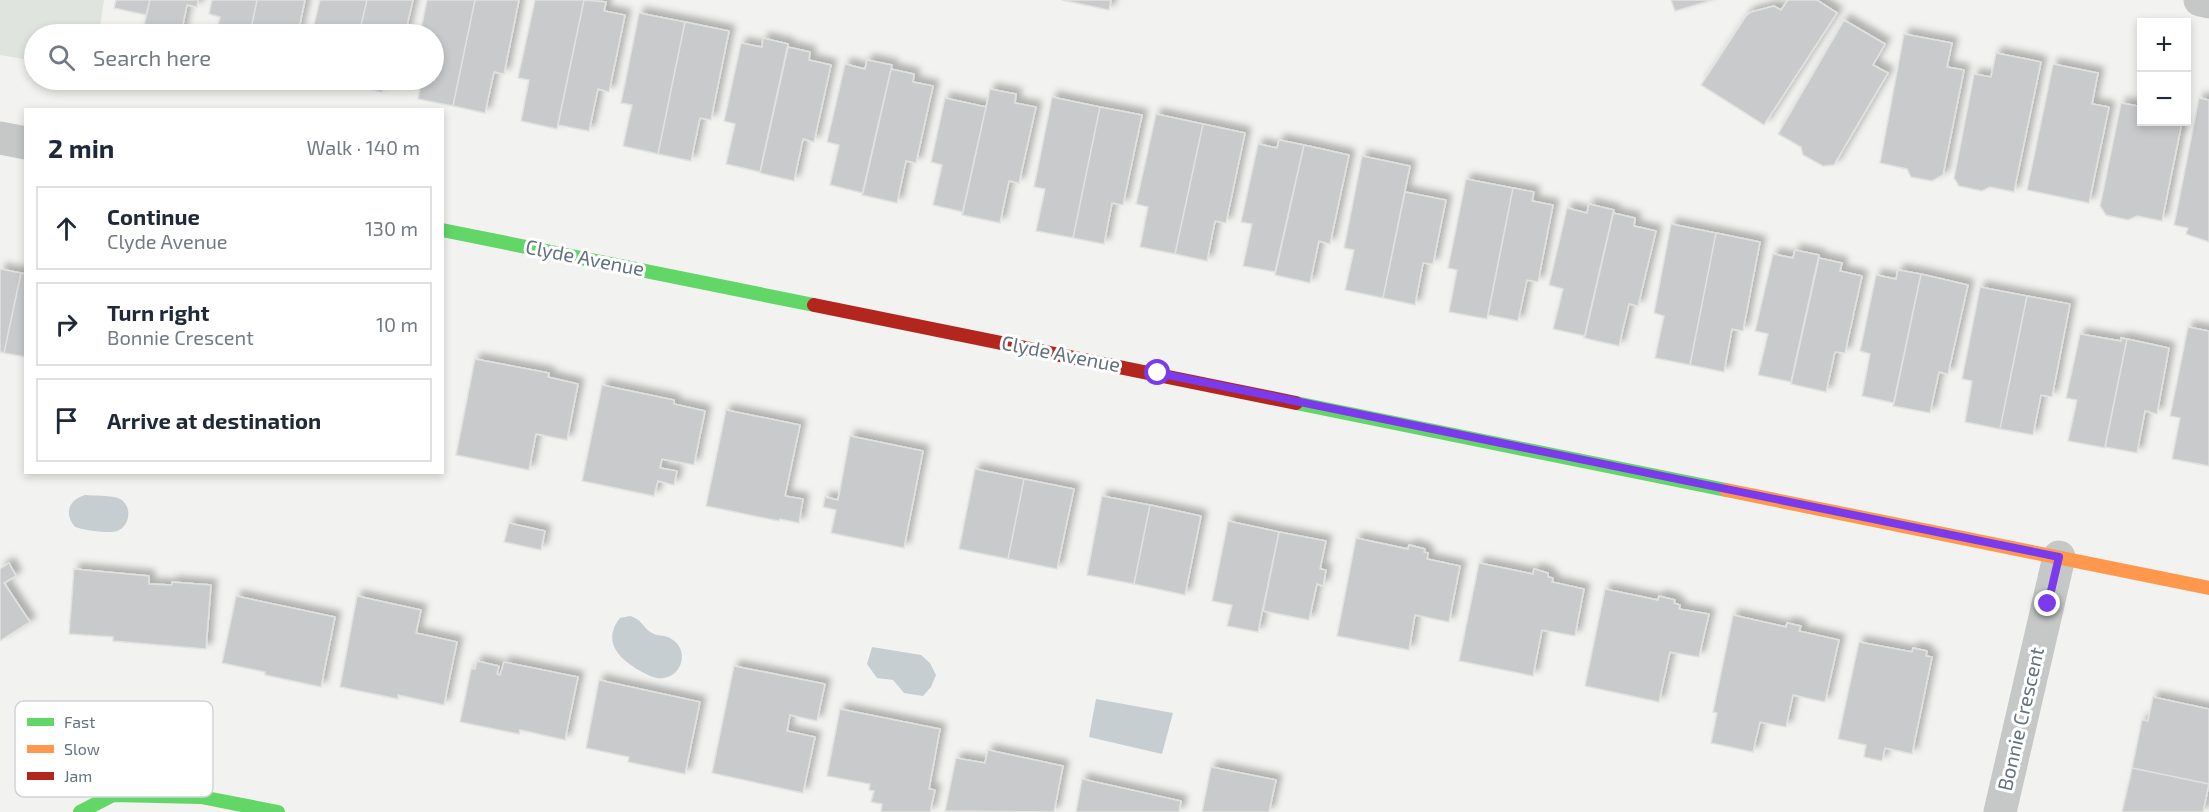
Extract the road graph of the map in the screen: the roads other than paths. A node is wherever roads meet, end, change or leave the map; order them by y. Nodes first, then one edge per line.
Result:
1 (2200, 0) edge
2 (2209, 2) edge
3 (0, 138) edge
4 (24, 143) edge
5 (444, 230) edge
6 (2059, 557) junction
7 (2209, 588) edge
8 (109, 797) edge
9 (172, 797) edge
10 (80, 812) edge
11 (278, 812) edge
12 (2000, 812) edge

1 - 2 street
3 - 4 street
5 - 6 street, Clyde Avenue
6 - 7 street, Clyde Avenue
6 - 12 street, Bonnie Crescent
8 - 10 street
9 - 11 street

